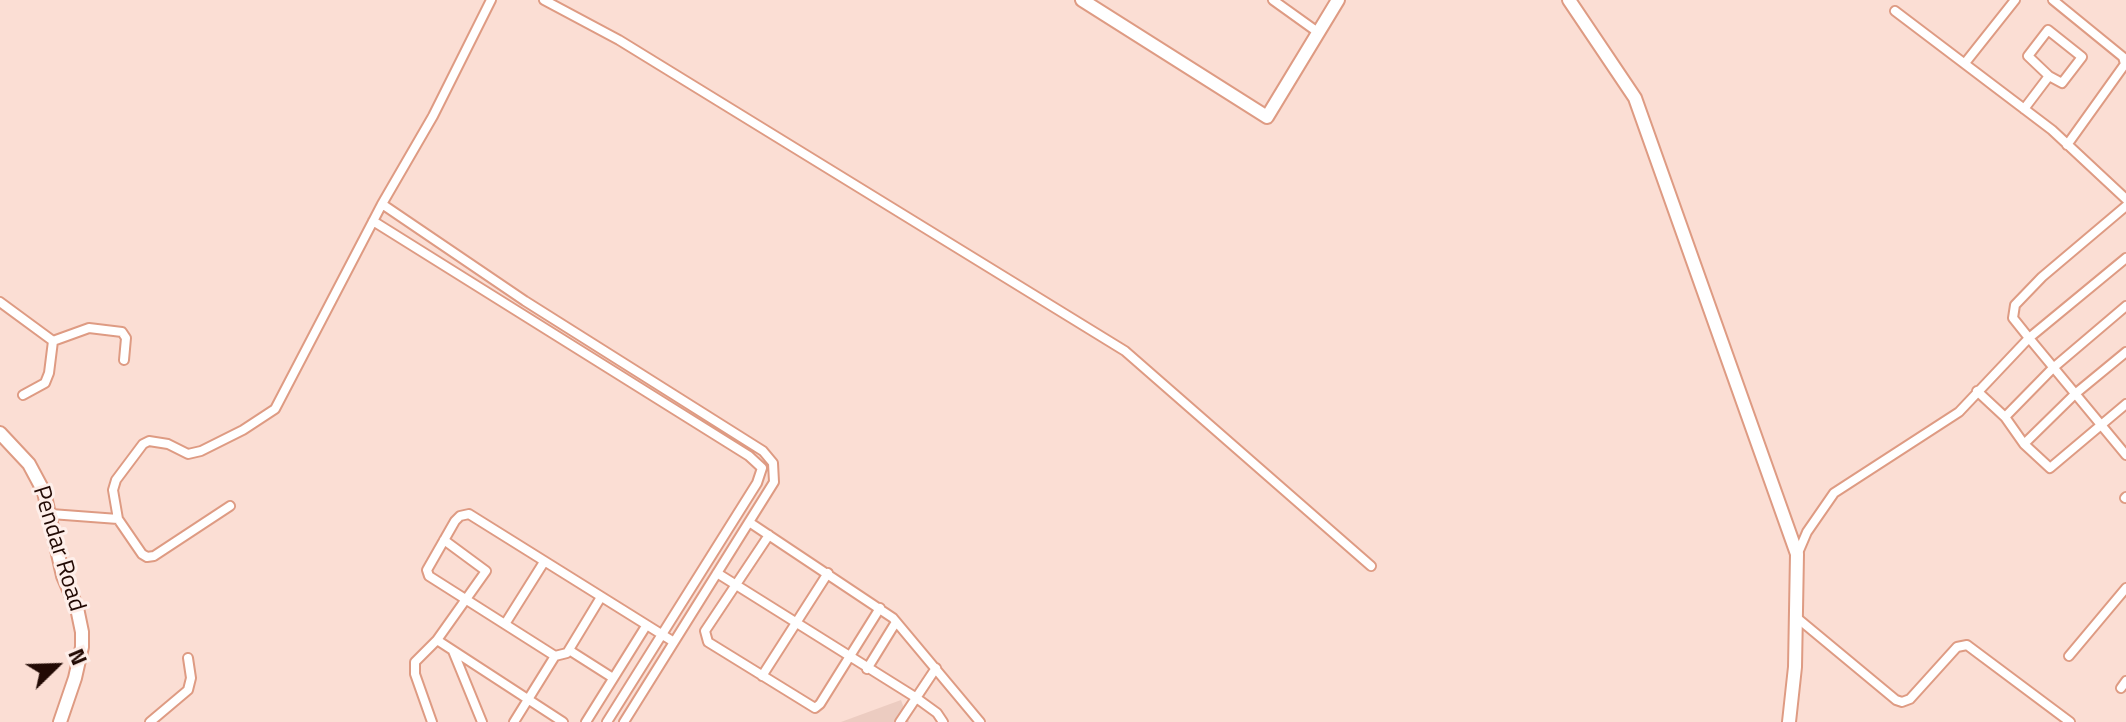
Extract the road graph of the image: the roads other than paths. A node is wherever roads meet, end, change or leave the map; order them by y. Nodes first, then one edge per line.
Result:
1 (491, 0) edge
2 (544, 0) edge
3 (1273, 0) edge
4 (1338, 0) edge
5 (1569, 0) edge
6 (2015, 0) edge
7 (2053, 0) edge
8 (1088, 2) edge
9 (1895, 11) dead end
10 (1319, 33) junction
11 (1965, 63) junction
12 (2049, 76) junction
13 (2024, 109) junction
14 (2067, 145) junction
15 (2126, 199) edge
16 (382, 204) junction
17 (2126, 206) edge
18 (373, 221) junction
19 (2126, 258) edge
20 (0, 302) edge
21 (2126, 306) edge
22 (2029, 338) junction
23 (53, 341) junction
24 (2126, 352) edge
25 (124, 360) dead end
26 (2053, 368) junction
27 (1977, 391) junction
28 (2075, 394) junction
29 (23, 395) dead end
30 (2126, 404) edge
31 (2005, 417) junction
32 (2102, 426) junction
33 (0, 433) edge
34 (2024, 444) junction
35 (2126, 455) edge
36 (773, 463) junction
37 (762, 468) junction
38 (230, 506) dead end
39 (51, 514) junction
40 (118, 519) junction
41 (749, 522) junction
42 (769, 535) junction
43 (444, 540) junction
44 (1797, 554) junction
45 (544, 562) junction
46 (1371, 566) dead end
47 (717, 573) junction
48 (828, 573) junction
49 (735, 586) junction
50 (2126, 588) edge
51 (601, 597) junction
52 (465, 600) junction
53 (880, 608) junction
54 (1796, 617) junction
55 (896, 622) junction
56 (505, 624) junction
57 (796, 625) junction
58 (646, 626) junction
59 (662, 636) junction
60 (437, 640) junction
61 (674, 642) junction
62 (453, 650) junction
63 (569, 650) junction
64 (555, 656) junction
65 (2069, 656) dead end
66 (188, 658) dead end
67 (849, 658) junction
68 (936, 668) junction
69 (867, 669) junction
70 (762, 676) junction
71 (613, 678) junction
72 (915, 697) junction
73 (528, 699) junction
74 (60, 722) edge
75 (150, 722) edge
76 (432, 722) edge
77 (482, 722) edge
78 (514, 722) edge
79 (563, 722) edge
80 (586, 722) edge
81 (607, 722) edge
82 (624, 722) edge
83 (900, 722) edge
84 (943, 722) edge
85 (980, 722) edge
86 (1789, 722) edge
87 (2070, 722) edge

1 - 16 street
2 - 46 street
3 - 10 street
4 - 10 street
5 - 44 street
6 - 11 street
7 - 14 street
8 - 10 street
9 - 11 street
11 - 13 street
12 - 12 street
12 - 13 street
13 - 14 street
14 - 15 street
16 - 18 street
16 - 36 street
17 - 22 street
18 - 37 street
18 - 40 street
19 - 22 street
20 - 23 street
21 - 26 street
22 - 26 street
22 - 27 street
23 - 25 street
23 - 29 street
24 - 28 street
26 - 28 street
26 - 31 street
27 - 31 street
27 - 44 street
28 - 32 street
28 - 34 street
30 - 32 street
31 - 34 street
32 - 34 street
32 - 35 street
33 - 39 street, Pendar Road
36 - 37 street
36 - 41 street
37 - 59 street
38 - 40 street
39 - 40 street
39 - 74 street, Pendar Road
41 - 42 street
41 - 47 street
42 - 48 street
42 - 49 street
43 - 45 street
43 - 52 street
43 - 52 street
44 - 54 street
45 - 51 street
45 - 56 street
47 - 49 street
47 - 61 street
48 - 53 street
48 - 57 street
49 - 57 street
49 - 70 street
50 - 65 street
51 - 58 street
51 - 63 street
52 - 56 street
52 - 60 street
53 - 55 street
53 - 67 street
54 - 86 street
54 - 87 street
55 - 68 street
55 - 69 street
56 - 64 street
57 - 67 street
57 - 70 street
58 - 59 street
58 - 71 street
59 - 61 street
59 - 81 street
60 - 62 street
60 - 76 street
61 - 82 street
62 - 73 street
62 - 77 street
63 - 64 street
63 - 71 street
64 - 73 street
66 - 75 street
67 - 69 street
67 - 70 street
68 - 72 street
68 - 85 street
69 - 72 street
71 - 80 street
72 - 83 street
72 - 84 street
73 - 78 street
73 - 79 street

